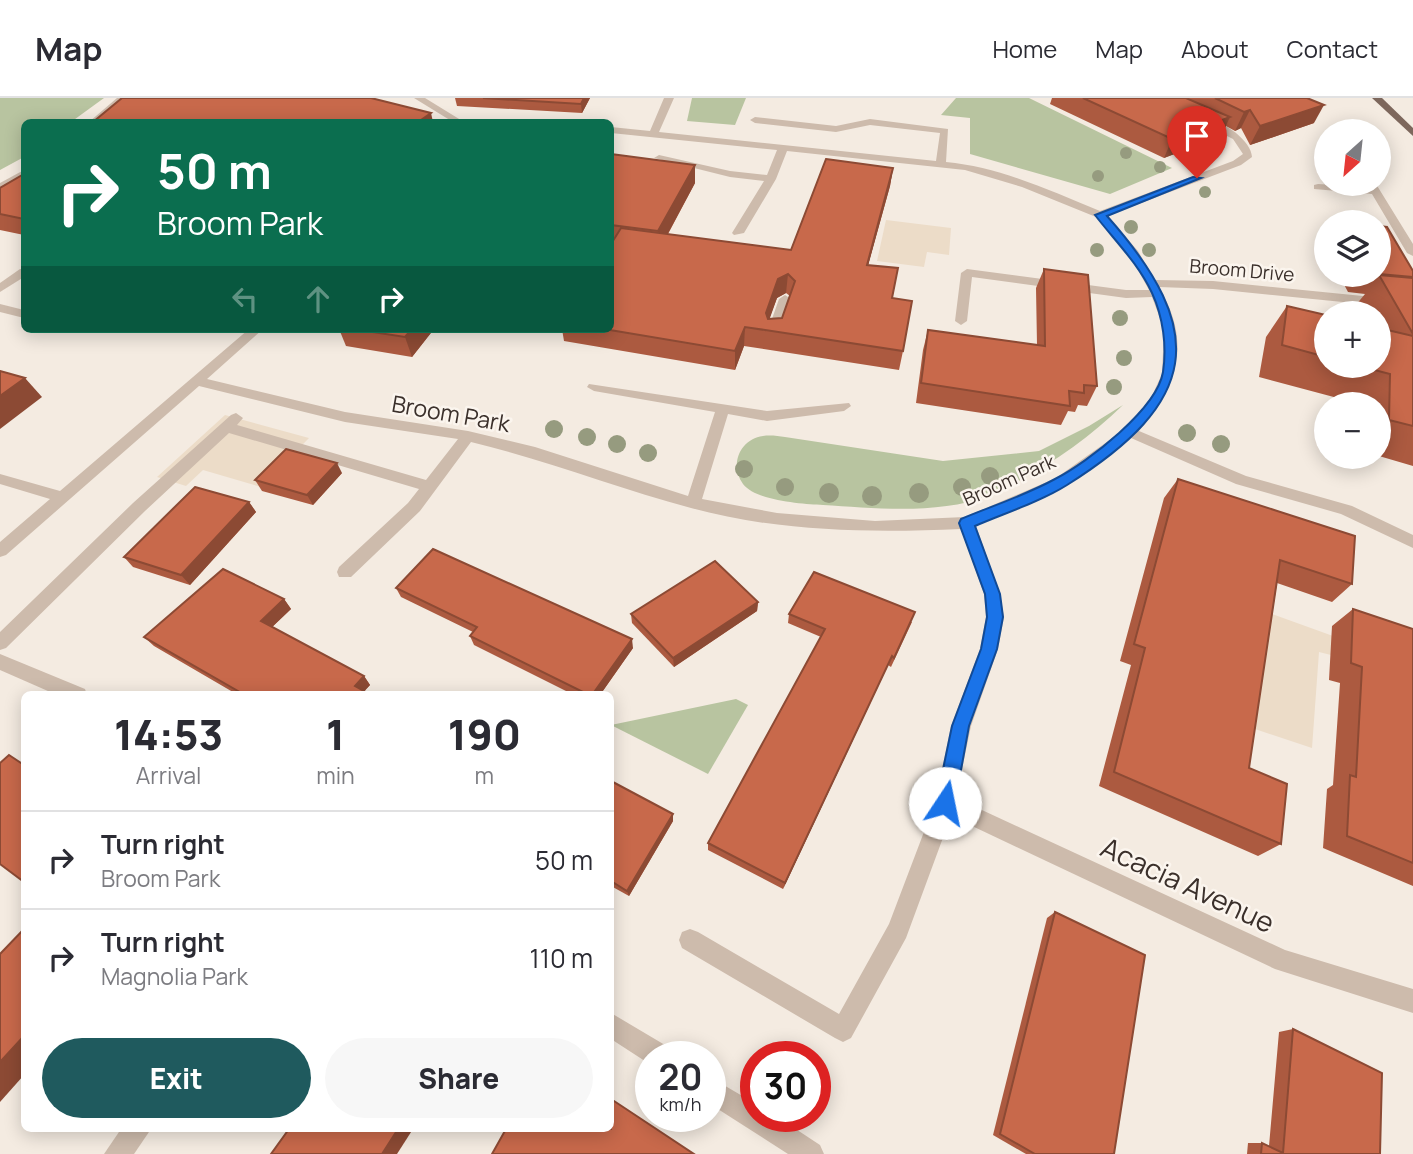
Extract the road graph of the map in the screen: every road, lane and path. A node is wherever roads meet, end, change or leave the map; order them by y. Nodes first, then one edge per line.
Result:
1 (123, 98) edge
2 (419, 98) edge
3 (670, 98) edge
4 (1377, 98) edge
5 (1187, 115) edge
6 (97, 119) edge
7 (454, 119) edge
8 (755, 120) dead end
9 (614, 130) edge
10 (654, 133) junction
11 (1413, 133) edge
12 (784, 146) junction
13 (659, 158) edge
14 (941, 164) junction
15 (21, 175) edge
16 (771, 179) junction
17 (0, 187) edge
18 (1378, 196) edge
19 (1100, 215) junction
20 (738, 233) dead end
21 (1413, 253) edge
22 (21, 274) edge
23 (0, 288) edge
24 (1154, 288) junction
25 (785, 299) edge
26 (1413, 304) edge
27 (0, 308) edge
28 (21, 313) edge
29 (961, 321) dead end
30 (252, 333) edge
31 (773, 333) edge
32 (197, 381) junction
33 (594, 387) dead end
34 (844, 406) dead end
35 (723, 409) junction
36 (1130, 432) junction
37 (468, 436) junction
38 (0, 479) edge
39 (430, 487) junction
40 (62, 497) junction
41 (693, 503) junction
42 (967, 523) junction
43 (1413, 542) edge
44 (0, 551) edge
45 (345, 572) dead end
46 (0, 643) edge
47 (0, 662) edge
48 (69, 691) edge
49 (945, 803) junction
50 (690, 940) dead end
51 (1413, 1001) edge
52 (614, 1027) edge
53 (636, 1041) edge
54 (726, 1099) edge
55 (135, 1132) edge
56 (117, 1154) edge
57 (811, 1154) edge

1 - 6 street
2 - 7 street
3 - 10 street
4 - 11 main road
5 - 19 street
8 - 14 street
9 - 10 street, Broom Park
10 - 12 street, Broom Park
12 - 14 street, Broom Park
12 - 16 street
13 - 16 street
14 - 19 street, Broom Park
15 - 17 street
16 - 20 street
18 - 21 street
19 - 24 street, Broom Park
22 - 23 street
24 - 26 street, Broom Drive
24 - 29 street, Broom Drive
24 - 36 street, Broom Park
25 - 31 street
27 - 28 street
30 - 32 street
32 - 37 street, Broom Park
32 - 40 street
33 - 35 street
34 - 35 street
35 - 41 street
36 - 42 street, Broom Park
36 - 43 street
37 - 39 street
37 - 41 street, Broom Park
38 - 40 street
39 - 45 street
39 - 46 street
40 - 44 street
41 - 42 street, Broom Park
42 - 49 street
47 - 48 street
49 - 50 street
49 - 51 street, Acacia Avenue
52 - 53 street
54 - 57 street
55 - 56 street

